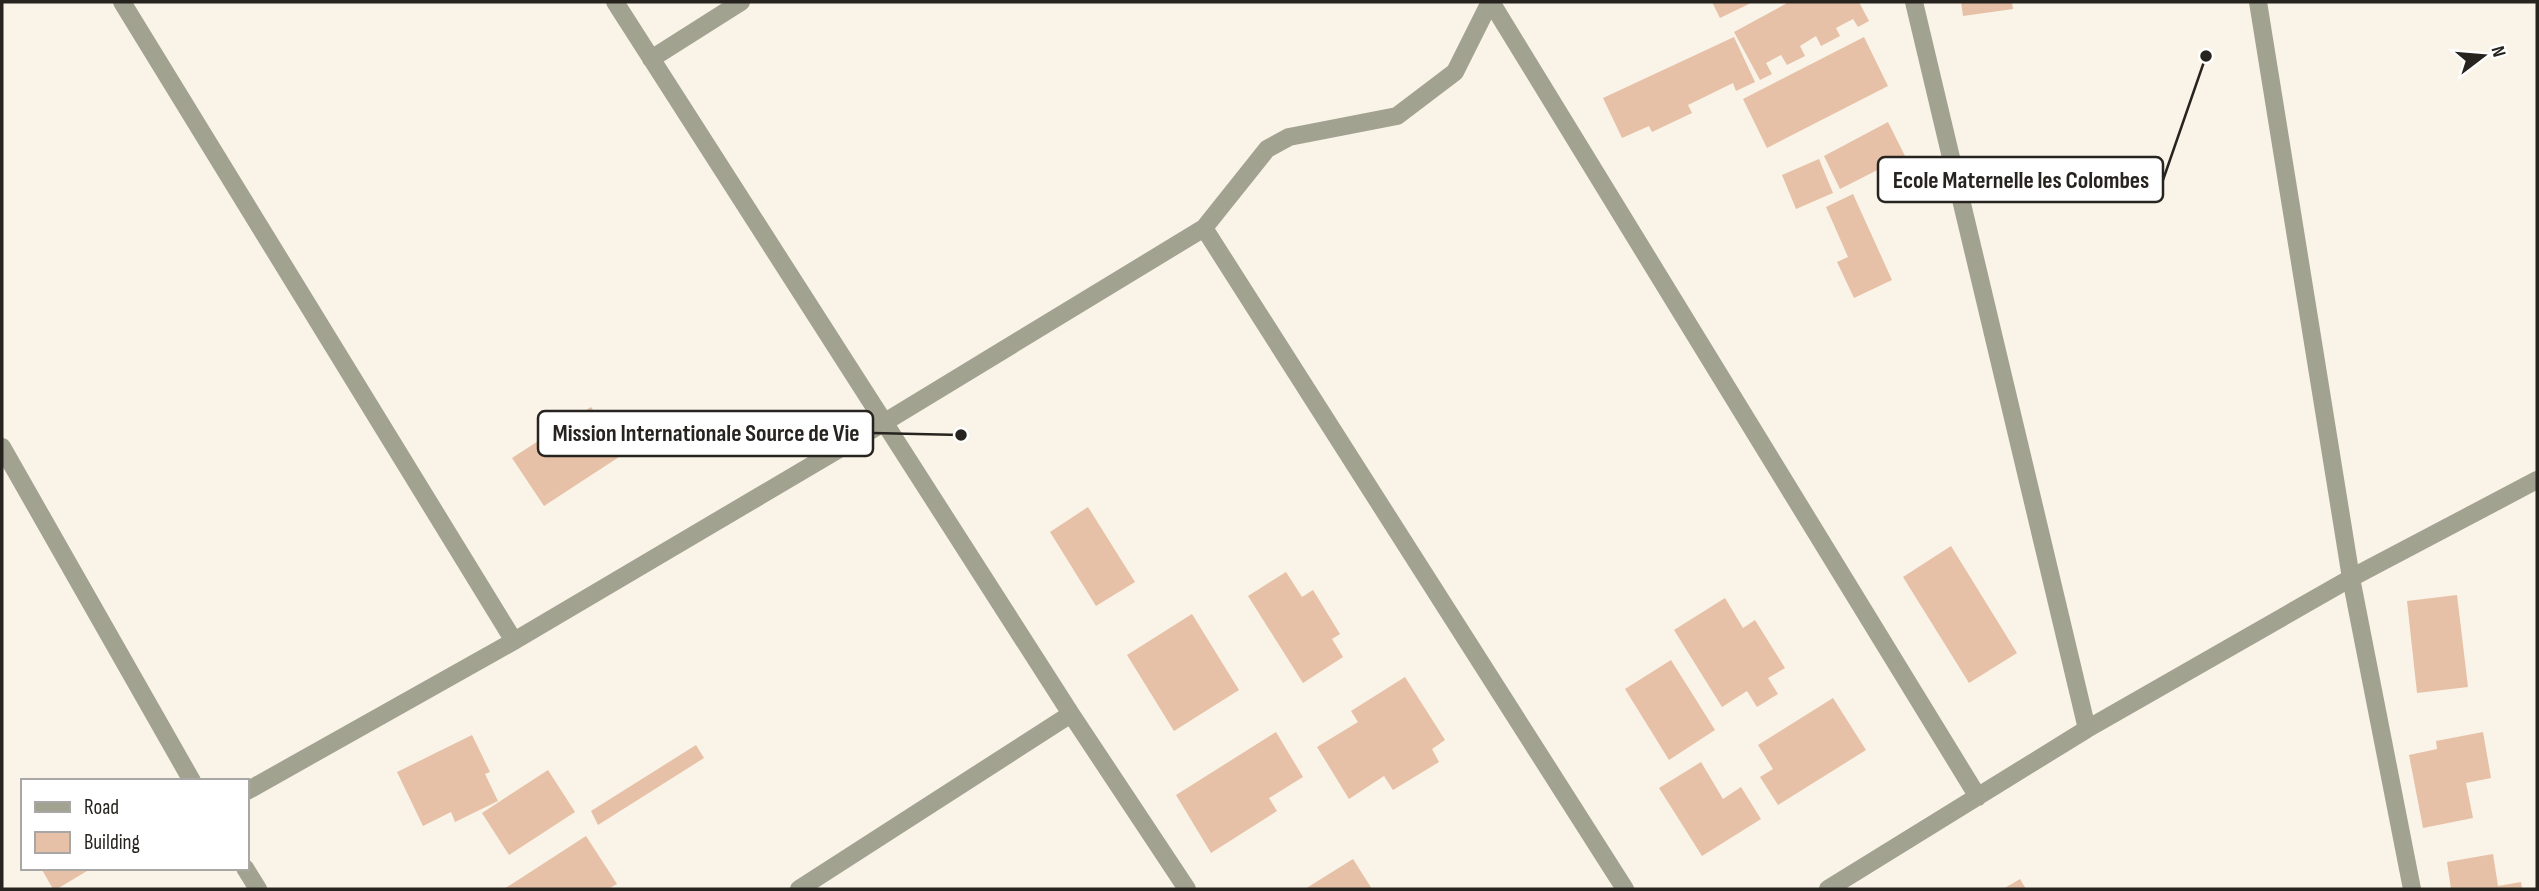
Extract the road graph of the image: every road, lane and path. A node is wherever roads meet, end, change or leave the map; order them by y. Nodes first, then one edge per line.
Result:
1 (122, 2) edge
2 (615, 2) edge
3 (741, 2) edge
4 (1491, 2) edge
5 (1914, 2) edge
6 (2258, 2) edge
7 (652, 59) junction
8 (1204, 228) junction
9 (885, 422) junction
10 (2, 447) edge
11 (2537, 480) edge
12 (2351, 578) junction
13 (514, 641) junction
14 (1071, 714) junction
15 (2087, 729) junction
16 (191, 779) edge
17 (248, 789) edge
18 (1978, 797) junction
19 (246, 870) edge
20 (258, 889) edge
21 (799, 889) edge
22 (1187, 889) edge
23 (1625, 889) edge
24 (1828, 889) edge
25 (2412, 889) edge

1 - 13 street
2 - 7 street
3 - 7 street
4 - 8 street
4 - 18 street
5 - 15 street
6 - 12 street
7 - 9 street
8 - 9 street
8 - 23 street
9 - 13 street
9 - 14 street
10 - 16 street
11 - 12 street
12 - 15 street
12 - 25 street
13 - 17 street
14 - 21 street
14 - 22 street
15 - 18 street
18 - 24 street
19 - 20 street

